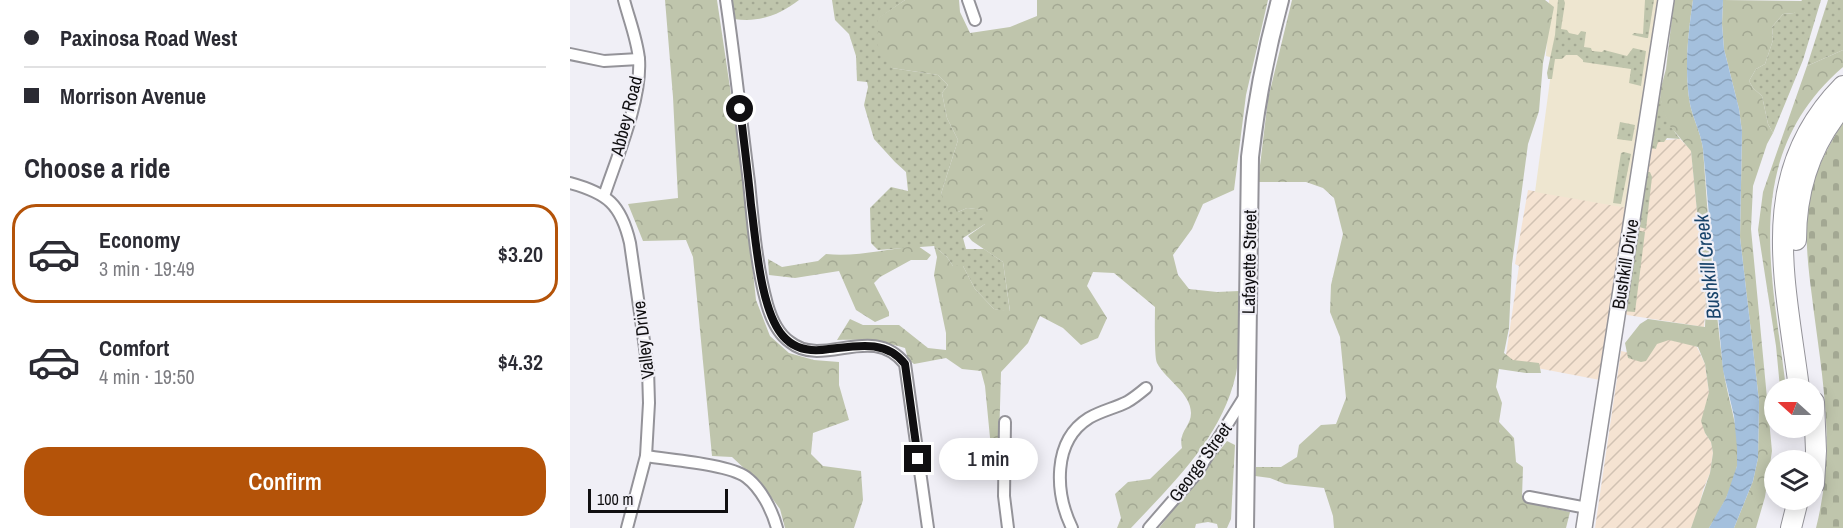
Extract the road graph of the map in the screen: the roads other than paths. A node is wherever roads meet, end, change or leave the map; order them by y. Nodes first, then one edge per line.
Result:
1 (624, 0) edge
2 (726, 0) edge
3 (968, 0) edge
4 (1280, 0) edge
5 (1666, 0) edge
6 (975, 20) dead end
7 (570, 54) edge
8 (639, 59) junction
9 (1843, 86) edge
10 (1843, 106) edge
11 (570, 183) edge
12 (604, 196) junction
13 (1798, 378) edge
14 (1811, 378) edge
15 (1146, 388) dead end
16 (1247, 393) junction
17 (1005, 422) dead end
18 (646, 456) junction
19 (1529, 497) dead end
20 (1587, 508) junction
21 (1796, 510) edge
22 (1808, 510) edge
23 (627, 528) edge
24 (777, 528) edge
25 (928, 528) edge
26 (1008, 528) edge
27 (1072, 528) edge
28 (1149, 528) edge
29 (1245, 528) edge
30 (1584, 528) edge
31 (1791, 528) edge
32 (1804, 528) edge

1 - 8 street, Abbey Road
2 - 25 street
3 - 6 street
4 - 16 main road, Lafayette Street
5 - 20 street, Bushkill Drive
7 - 8 street
8 - 12 street, Abbey Road
9 - 13 highway
10 - 14 highway
11 - 12 street, Valley Drive
12 - 18 street, Valley Drive
15 - 27 street
16 - 28 street, George Street
16 - 29 main road, Lafayette Street
17 - 26 street
18 - 23 street, Valley Drive
18 - 24 street
19 - 20 street
20 - 30 street, Bushkill Drive
21 - 31 highway
22 - 32 highway

